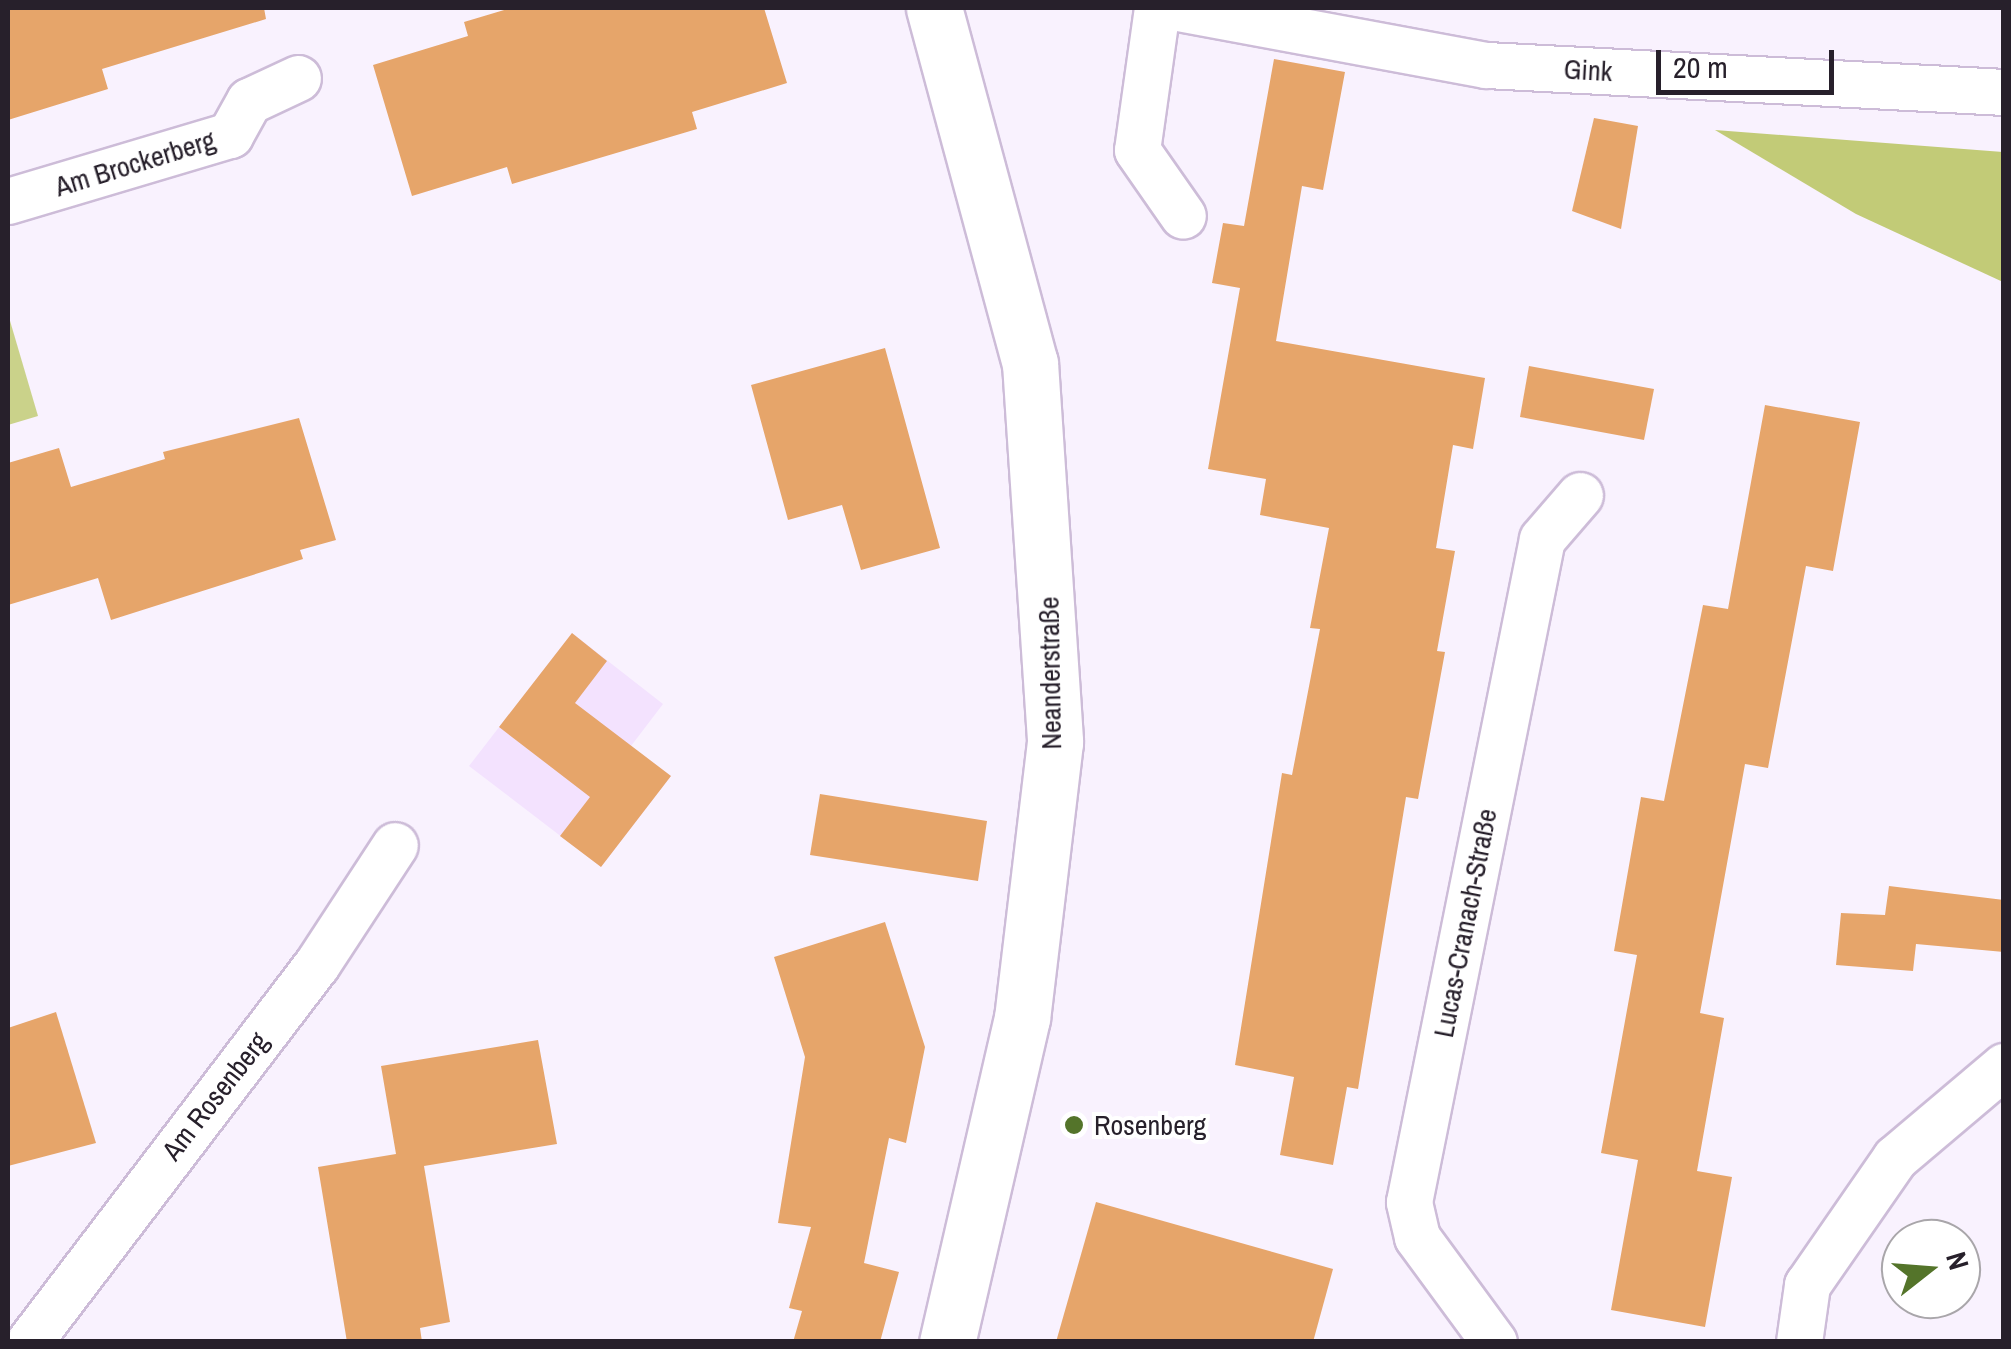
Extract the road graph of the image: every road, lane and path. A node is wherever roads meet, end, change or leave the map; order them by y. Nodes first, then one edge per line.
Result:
1 (934, 8) edge
2 (1156, 8) edge
3 (1178, 8) edge
4 (298, 78) dead end
5 (2004, 92) edge
6 (8, 202) edge
7 (1182, 216) dead end
8 (1580, 495) dead end
9 (394, 845) dead end
10 (2004, 1066) edge
11 (29, 1342) edge
12 (947, 1342) edge
13 (1494, 1342) edge
14 (1799, 1342) edge

1 - 12 main road, Neanderstraße
2 - 7 street
3 - 5 street, Gink
4 - 6 street, Am Brockerberg
8 - 13 street, Lucas-Cranach-Straße
9 - 11 street, Am Rosenberg
10 - 14 street

